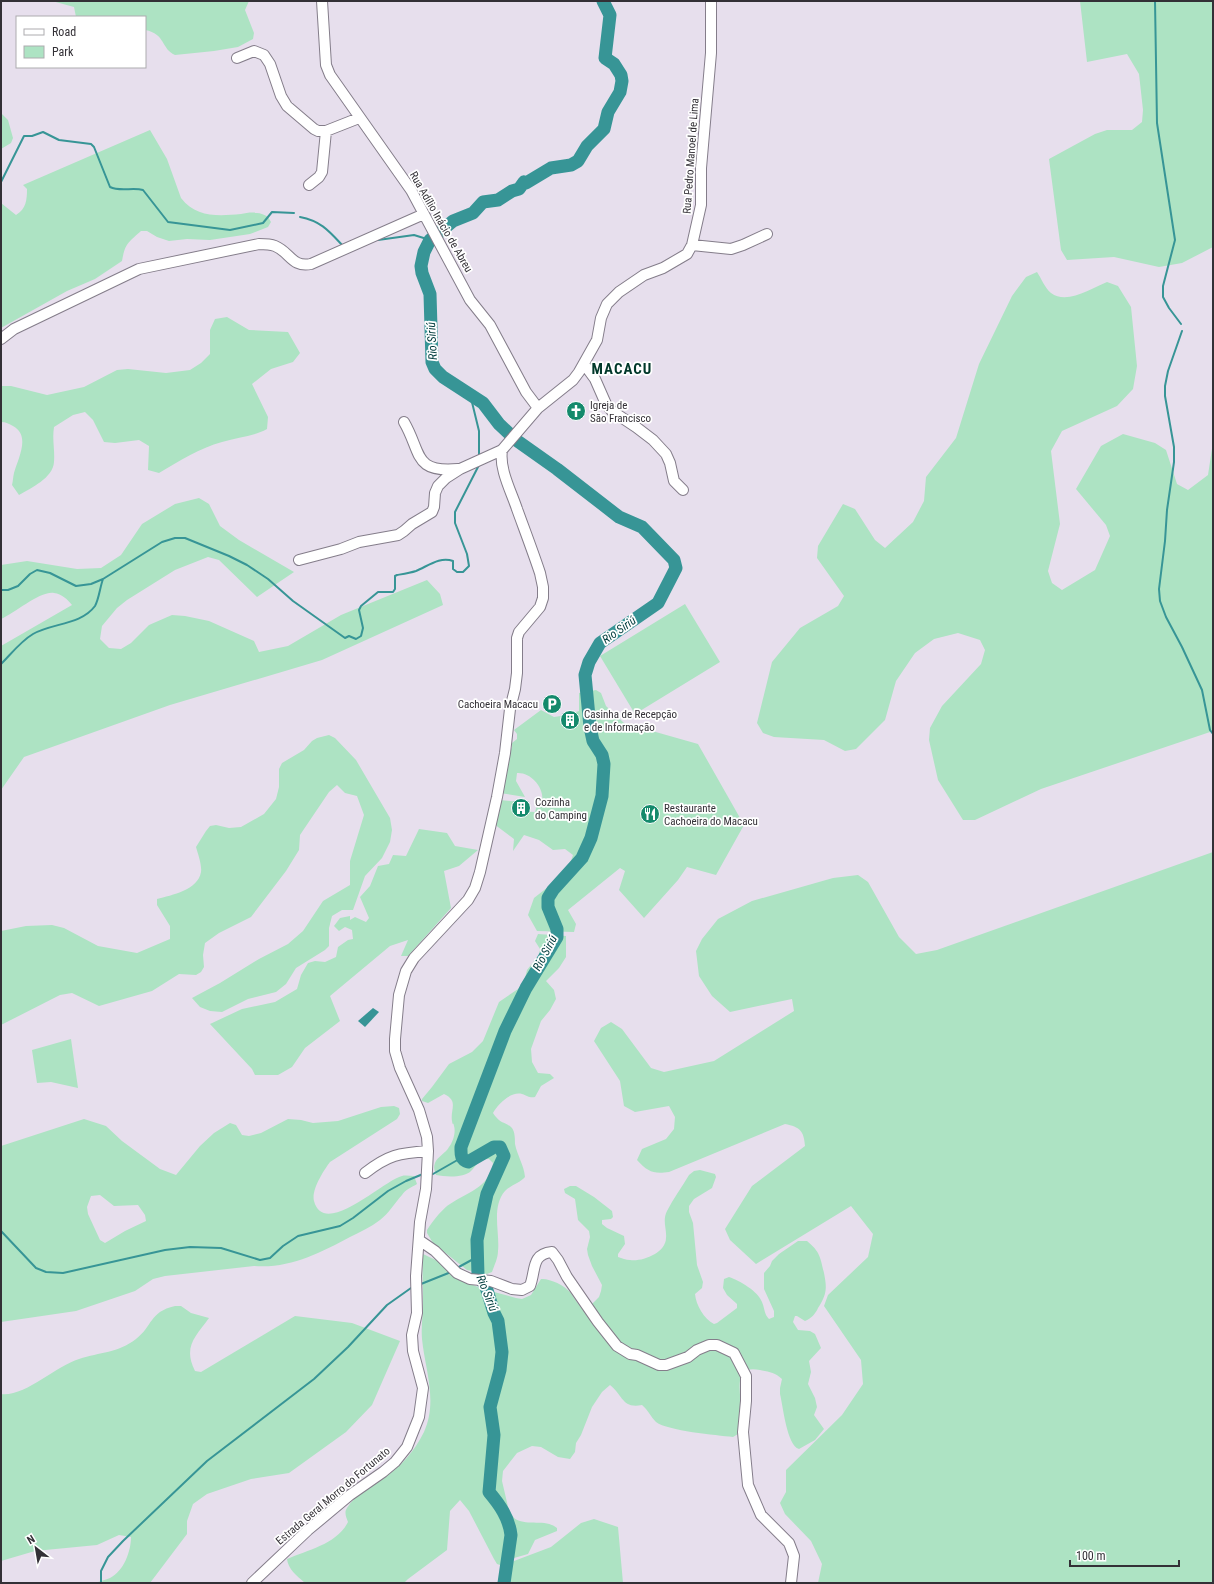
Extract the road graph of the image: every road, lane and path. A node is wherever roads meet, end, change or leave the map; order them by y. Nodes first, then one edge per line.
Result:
1 (322, 1) edge
2 (711, 1) edge
3 (237, 58) dead end
4 (359, 118) junction
5 (326, 131) junction
6 (309, 186) dead end
7 (424, 214) junction
8 (767, 234) dead end
9 (692, 245) junction
10 (1, 339) edge
11 (584, 364) junction
12 (538, 408) junction
13 (404, 422) dead end
14 (502, 450) junction
15 (460, 469) junction
16 (683, 490) dead end
17 (300, 560) dead end
18 (428, 1151) junction
19 (365, 1173) dead end
20 (419, 1240) junction
21 (252, 1583) edge
22 (791, 1583) edge

1 - 4 street, Rua Adílio Inácio de Abreu
2 - 9 street, Rua Pedro Manoel de Lima
3 - 5 street
4 - 5 street
4 - 7 street, Rua Adílio Inácio de Abreu
5 - 6 street
7 - 10 street
7 - 12 street, Rua Adílio Inácio de Abreu
8 - 9 street
9 - 11 street
11 - 12 street
11 - 16 street
12 - 14 street
13 - 15 street
14 - 15 street
14 - 18 street, Estrada Geral Morro do Fortunato
15 - 17 street
18 - 19 street
18 - 20 street, Estrada Geral Morro do Fortunato
20 - 21 street, Estrada Geral Morro do Fortunato
20 - 22 street

